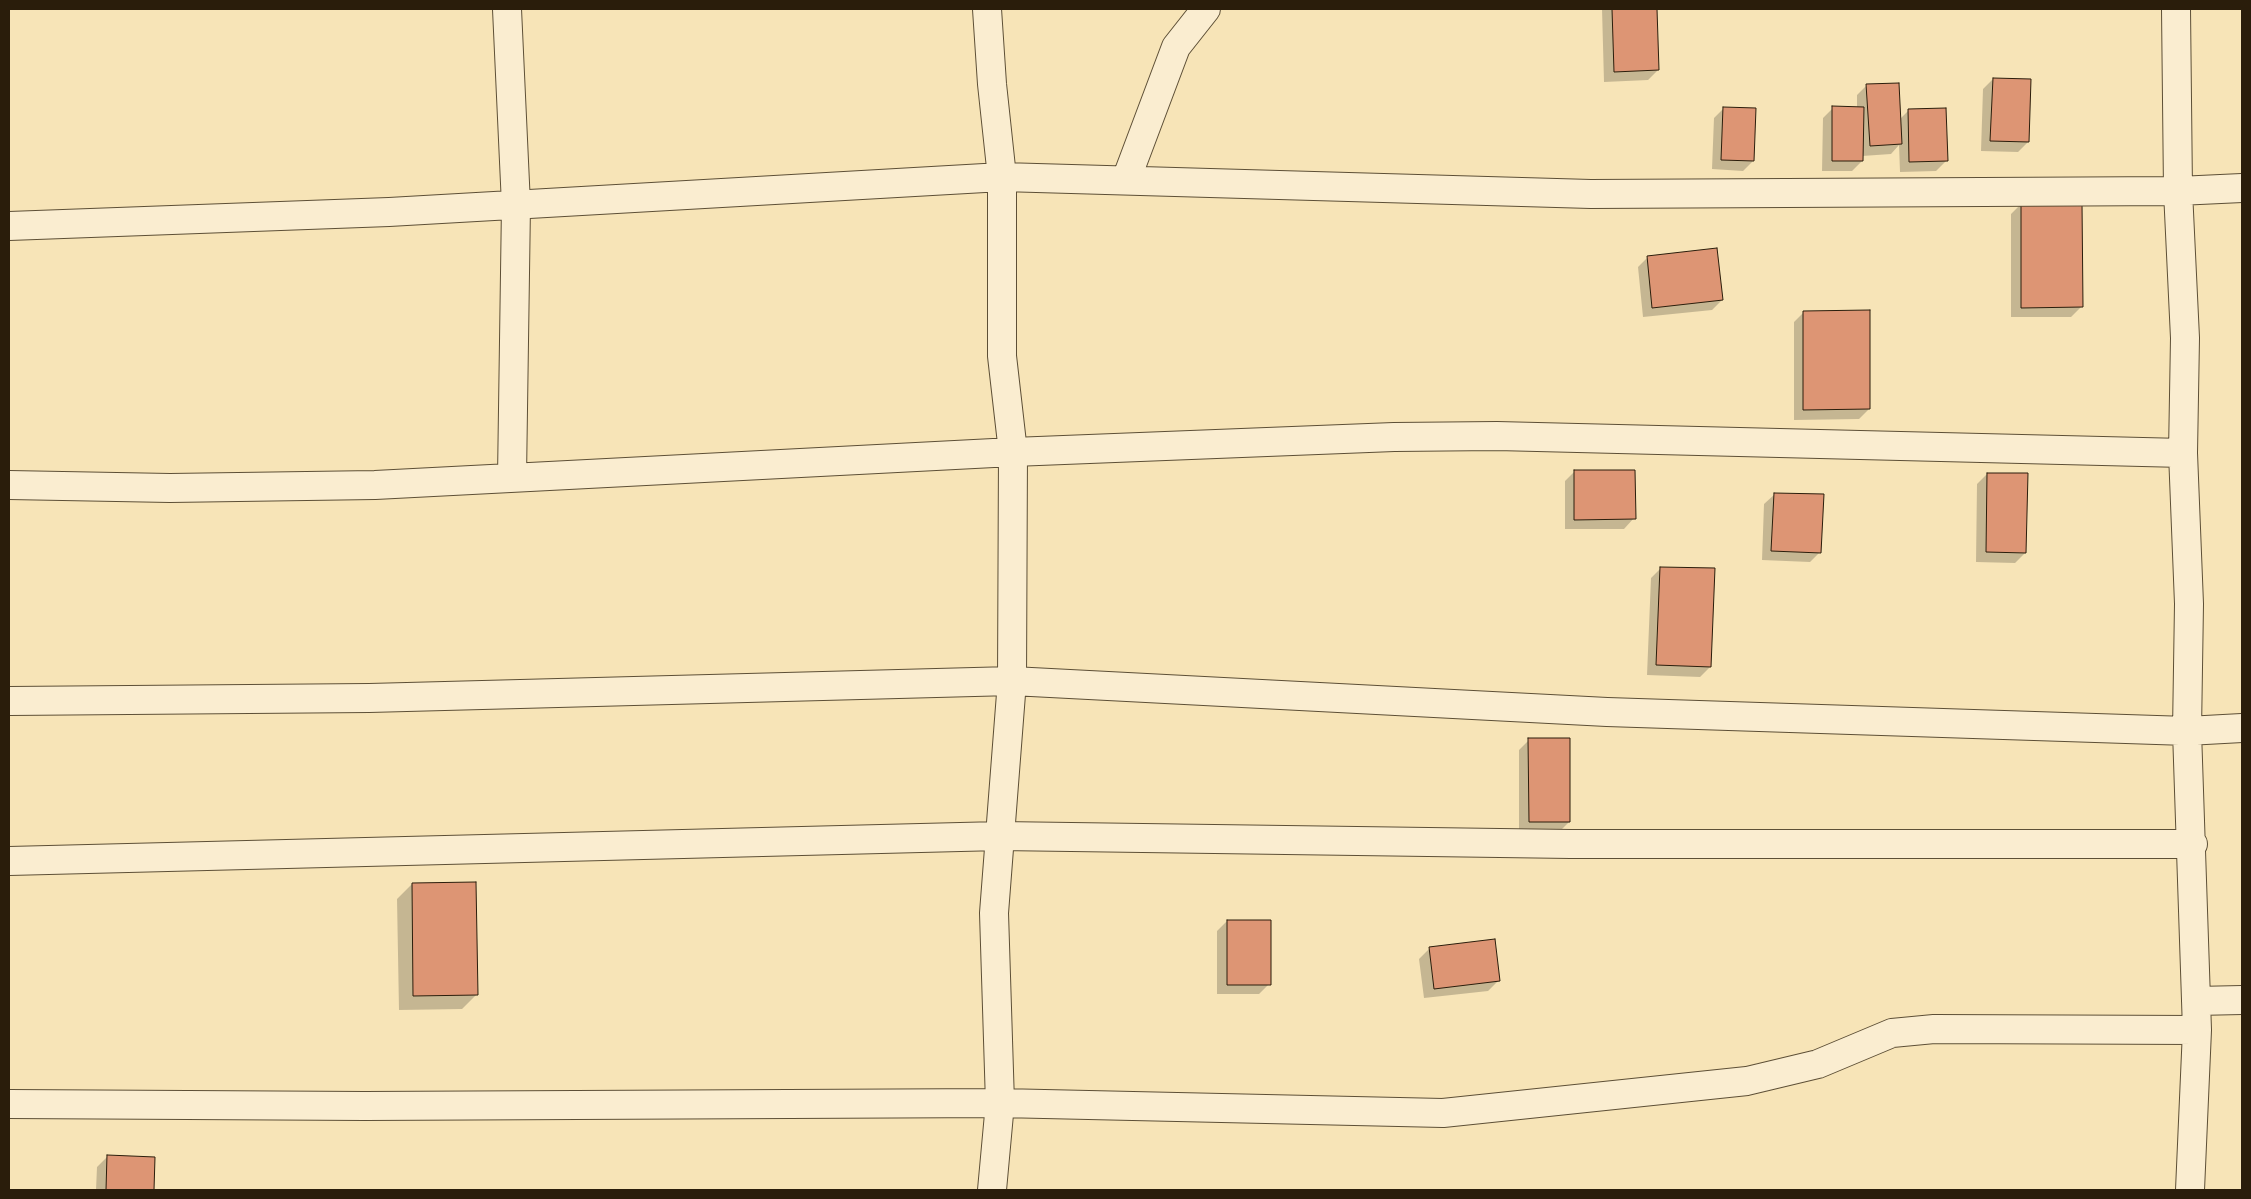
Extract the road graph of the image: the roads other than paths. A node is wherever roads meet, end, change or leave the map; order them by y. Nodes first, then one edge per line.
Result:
1 (507, 9) edge
2 (987, 9) edge
3 (1206, 9) edge
4 (2176, 9) edge
5 (1002, 177) junction
6 (1126, 180) junction
7 (2242, 188) edge
8 (2178, 191) junction
9 (516, 205) junction
10 (9, 226) edge
11 (1013, 452) junction
12 (2183, 453) junction
13 (512, 477) junction
14 (9, 486) edge
15 (1012, 681) junction
16 (9, 701) edge
17 (2242, 728) edge
18 (2187, 732) junction
19 (1000, 836) junction
20 (2192, 844) junction
21 (9, 861) edge
22 (2242, 1000) edge
23 (2196, 1001) junction
24 (2197, 1030) junction
25 (1000, 1103) junction
26 (9, 1104) edge
27 (992, 1190) edge
28 (2190, 1190) edge

1 - 9 street
2 - 5 street
3 - 6 street
4 - 8 street
5 - 6 street
5 - 9 street
5 - 11 street
6 - 8 street
7 - 8 street
8 - 12 street
9 - 10 street
9 - 13 street
11 - 12 street
11 - 13 street
11 - 15 street
12 - 18 street
13 - 14 street
15 - 16 street
15 - 18 street
15 - 19 street
17 - 18 street
18 - 20 street
19 - 20 street
19 - 21 street
19 - 25 street
20 - 23 street
22 - 23 street
23 - 24 street
24 - 25 street
24 - 28 street
25 - 26 street
25 - 27 street

